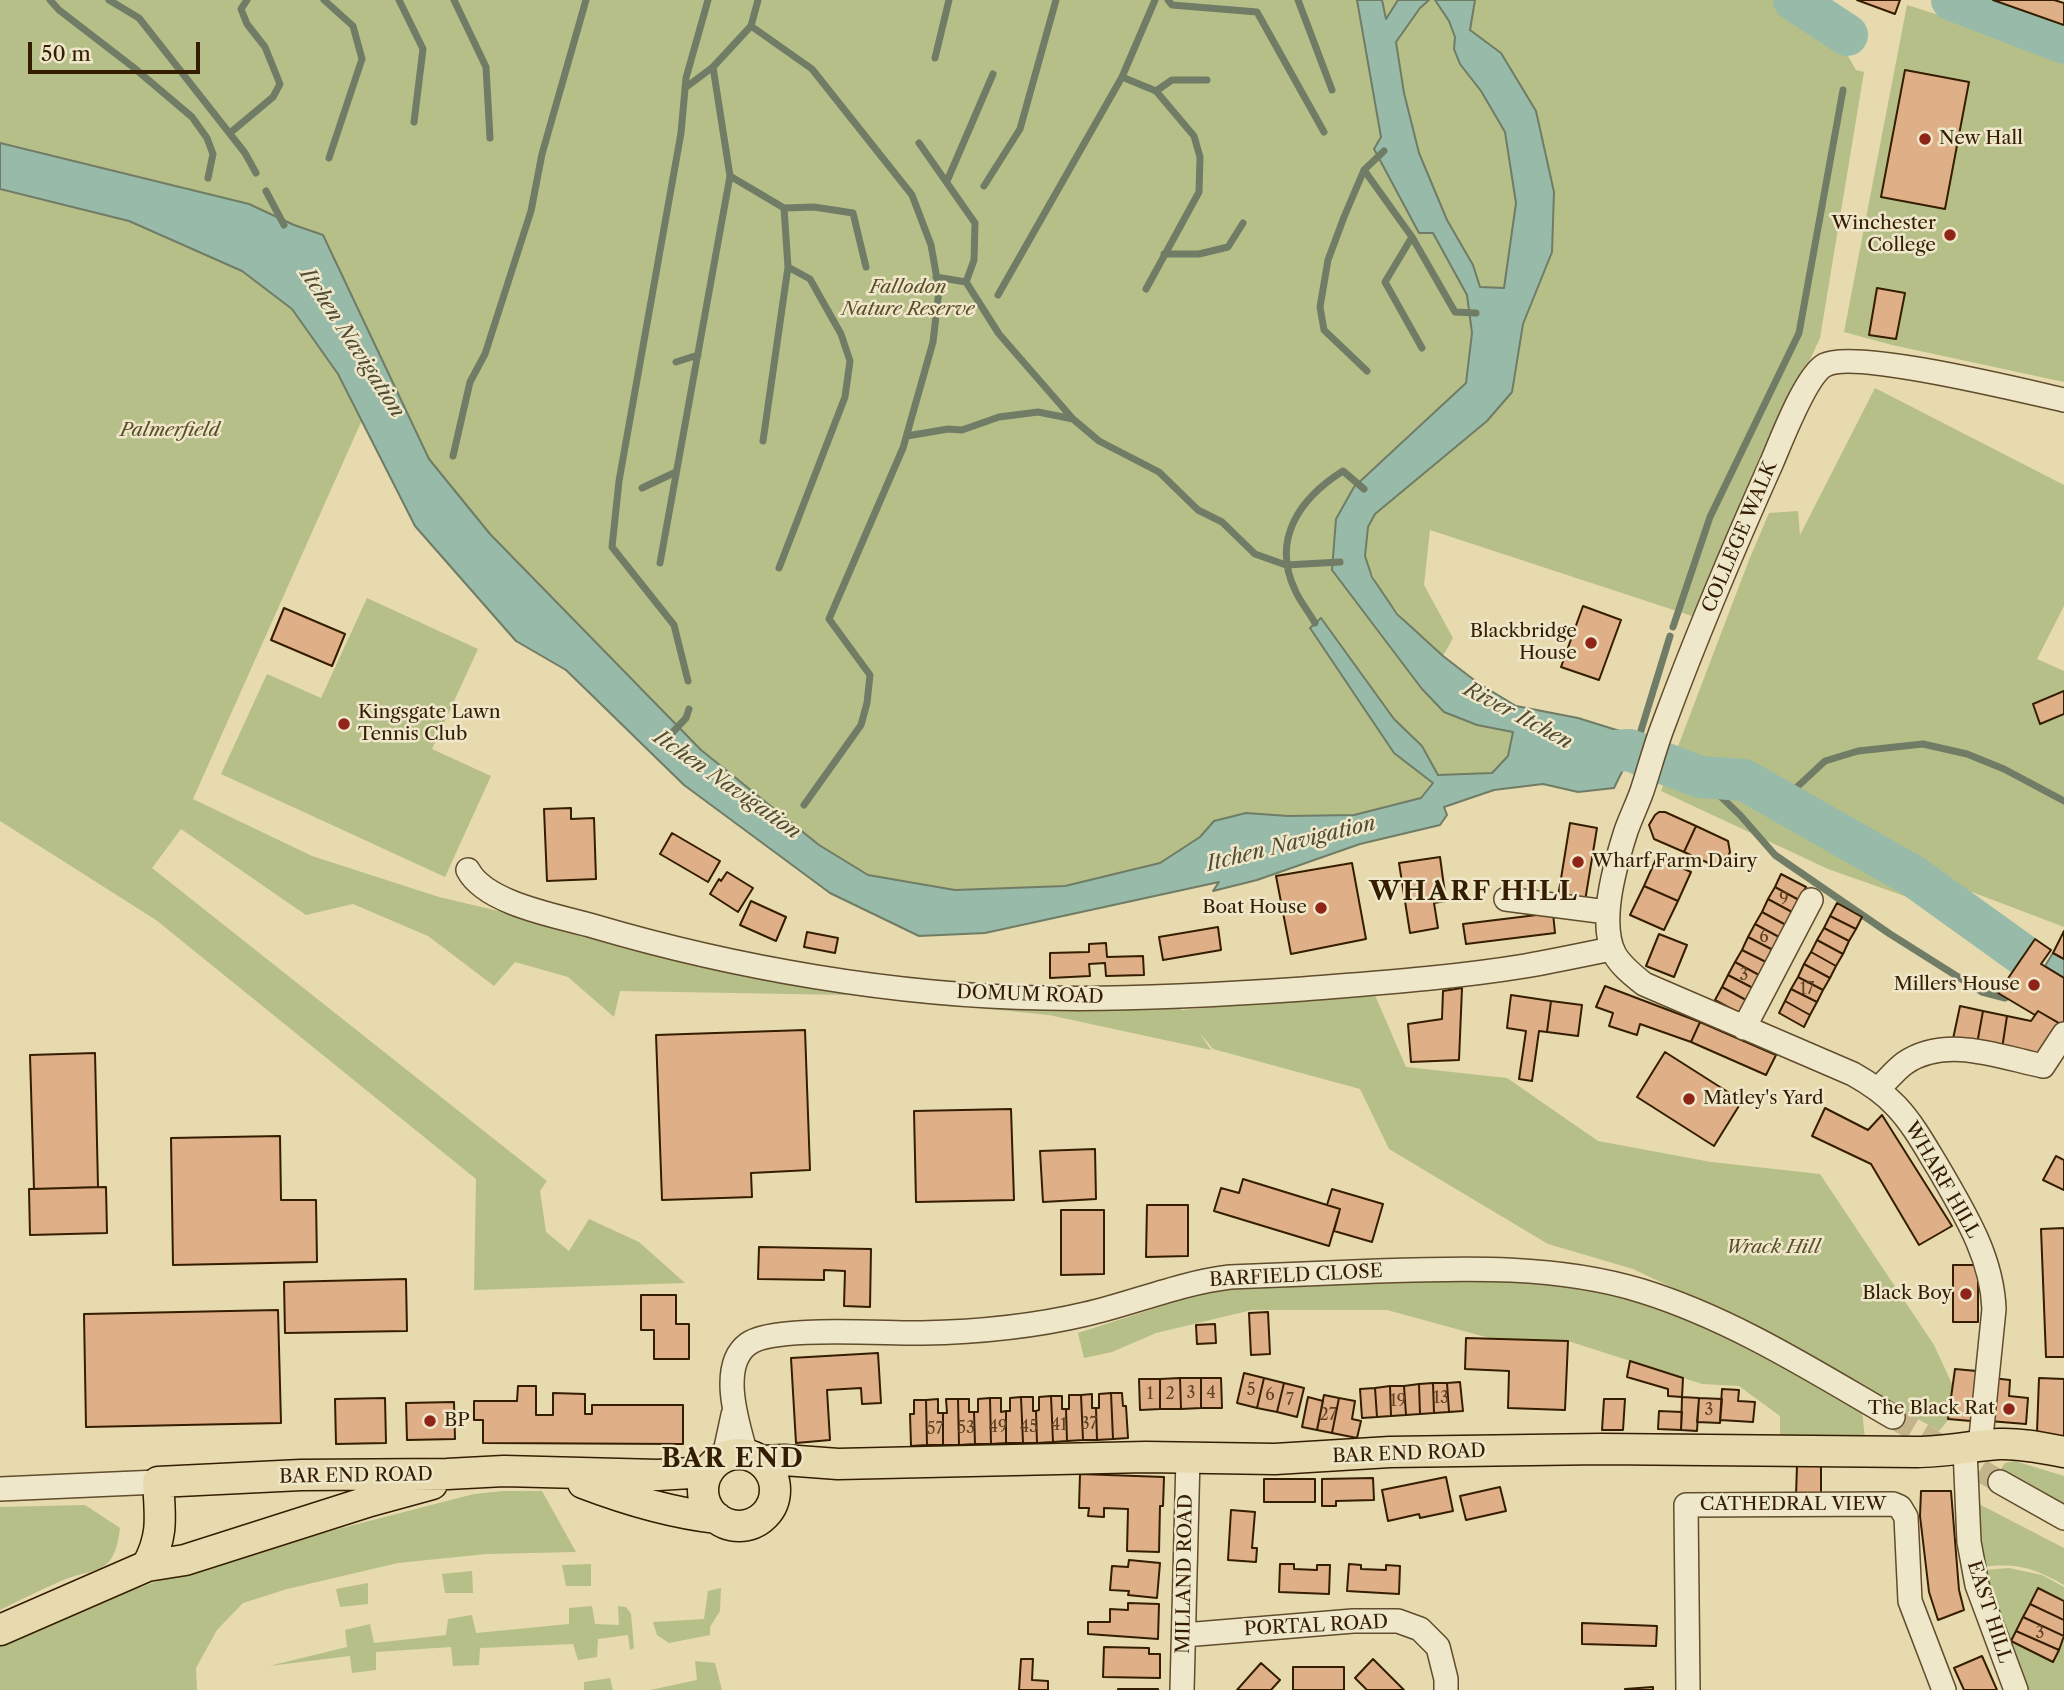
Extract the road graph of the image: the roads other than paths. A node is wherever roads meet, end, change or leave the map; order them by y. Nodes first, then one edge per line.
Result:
1 (2064, 400) edge
2 (468, 870) dead end
3 (1506, 899) dead end
4 (1811, 900) dead end
5 (1608, 912) junction
6 (1611, 949) junction
7 (1744, 1028) junction
8 (2064, 1034) edge
9 (1878, 1089) junction
10 (1893, 1417) tunnel mouth
11 (1973, 1448) junction
12 (2064, 1452) edge
13 (1188, 1458) junction
14 (735, 1461) junction
15 (838, 1464) junction
16 (553, 1473) junction
17 (447, 1474) junction
18 (158, 1482) junction
19 (2000, 1482) tunnel mouth
20 (0, 1489) edge
21 (774, 1498) junction
22 (717, 1518) junction
23 (2064, 1518) edge
24 (147, 1566) junction
25 (0, 1630) edge
26 (1184, 1635) junction
27 (1182, 1690) edge
28 (1446, 1690) edge
29 (1688, 1690) edge
30 (1944, 1690) edge
31 (2016, 1690) edge

1 - 5 street, COLLEGE WALK
2 - 6 street, DOMUM ROAD
3 - 5 street
4 - 7 street
5 - 6 street, COLLEGE WALK
6 - 7 street, WHARF HILL
7 - 9 street, WHARF HILL
8 - 9 street
9 - 11 street, WHARF HILL
10 - 14 street, BARFIELD CLOSE
11 - 12 main road, BAR END ROAD
11 - 13 main road, BAR END ROAD
11 - 31 street, EAST HILL
13 - 15 main road, BAR END ROAD
13 - 26 street, MILLAND ROAD
14 - 15 main road, BAR END ROAD
14 - 16 main road, BAR END ROAD
14 - 21 main road
14 - 22 main road
15 - 21 main road, BAR END ROAD
16 - 17 main road, BAR END ROAD
16 - 22 main road, BAR END ROAD
17 - 18 main road, BAR END ROAD
17 - 24 main road
18 - 20 street, BAR END ROAD
18 - 24 main road
19 - 23 street
21 - 22 main road
24 - 25 main road
26 - 27 street, MILLAND ROAD
26 - 28 street, PORTAL ROAD
29 - 30 street, CATHEDRAL VIEW

